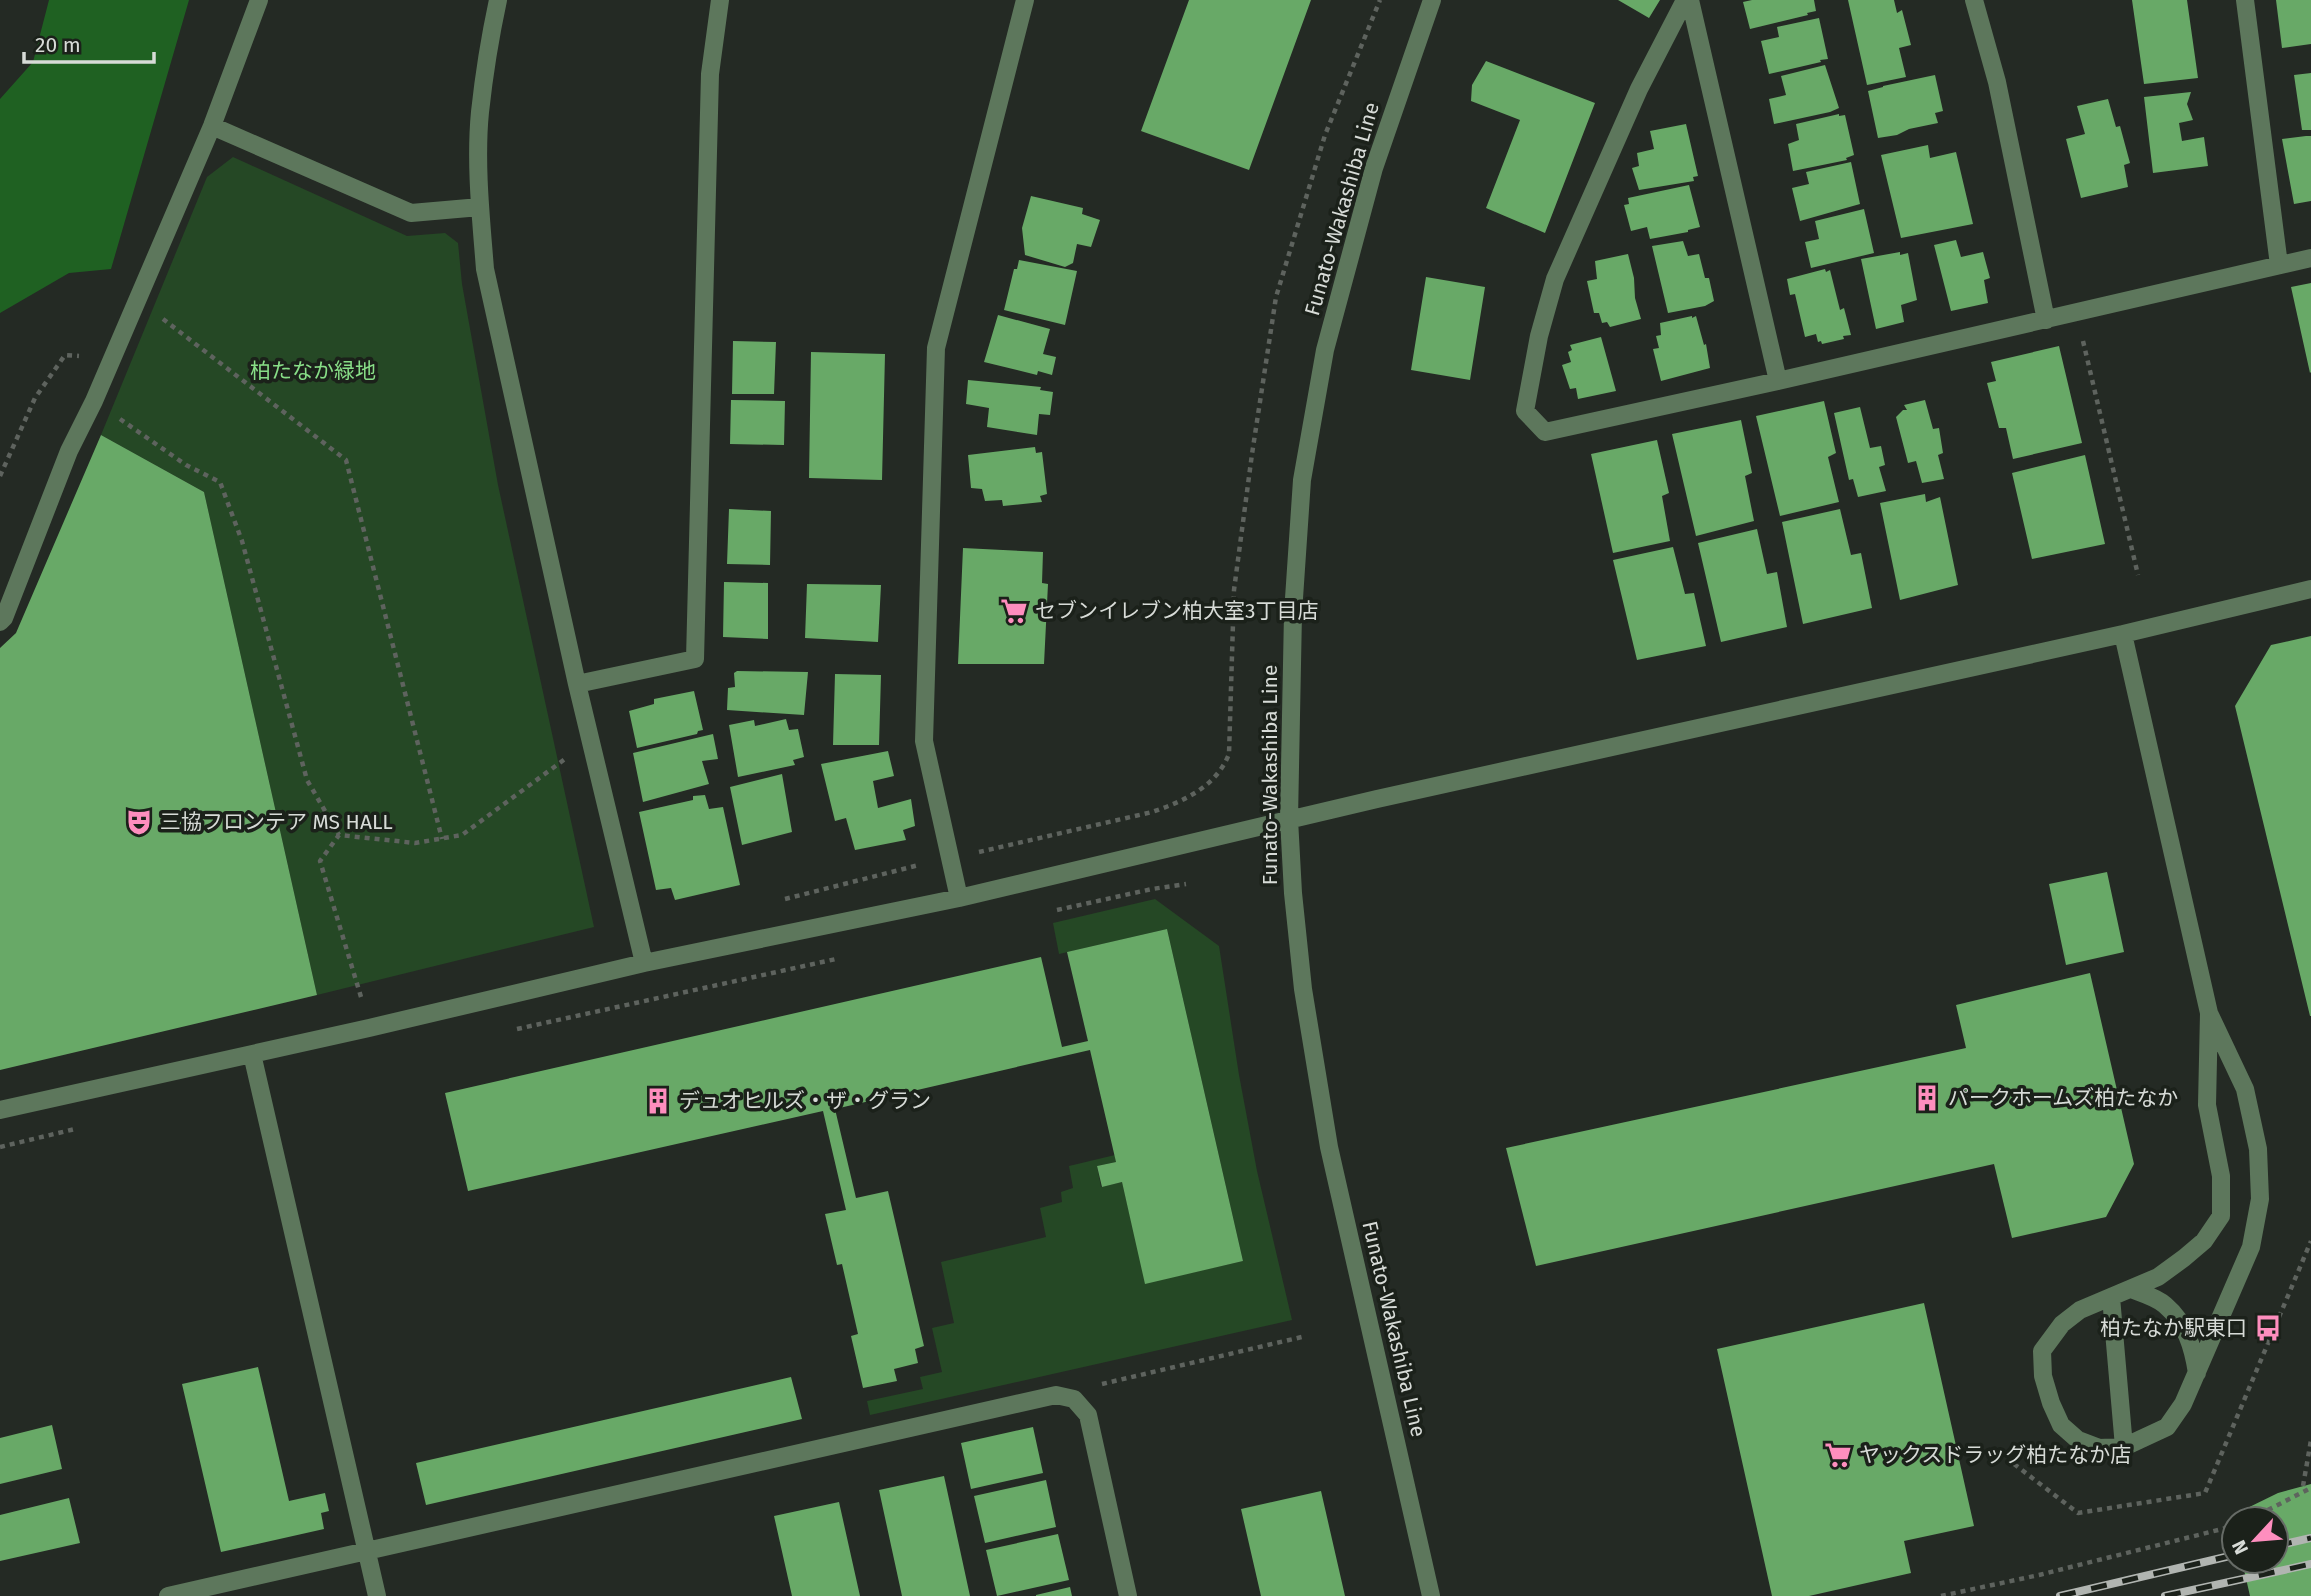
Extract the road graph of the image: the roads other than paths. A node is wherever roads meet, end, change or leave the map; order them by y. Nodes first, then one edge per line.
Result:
1 (259, 0) edge
2 (498, 0) edge
3 (720, 0) edge
4 (1025, 0) edge
5 (1432, 0) edge
6 (1688, 0) edge
7 (1975, 0) edge
8 (2245, 0) edge
9 (212, 126) junction
10 (480, 207) junction
11 (2311, 258) edge
12 (2278, 265) junction
13 (2046, 320) junction
14 (1778, 381) junction
15 (2311, 589) edge
16 (0, 622) edge
17 (2123, 634) junction
18 (577, 684) junction
19 (1289, 819) junction
20 (959, 898) junction
21 (644, 963) junction
22 (2209, 1013) junction
23 (252, 1054) junction
24 (0, 1110) edge
25 (2131, 1289) junction
26 (2111, 1297) junction
27 (2197, 1373) junction
28 (2124, 1447) junction
29 (367, 1552) junction
30 (168, 1596) edge
31 (377, 1596) edge
32 (1128, 1596) edge
33 (1430, 1596) edge

1 - 9 street
2 - 10 street
3 - 18 street
4 - 20 street
5 - 19 street, Funato-Wakashiba Line
6 - 14 street
6 - 14 street
7 - 13 street
8 - 12 street
9 - 10 street
9 - 16 street
10 - 18 street
11 - 12 street
12 - 13 street
13 - 14 street
15 - 17 street
17 - 19 street
17 - 22 street
18 - 21 street
19 - 20 street
19 - 33 street, Funato-Wakashiba Line
20 - 21 street
21 - 23 street
22 - 25 street
22 - 27 street
23 - 24 street
23 - 29 street
25 - 26 street
25 - 27 street
26 - 28 street
26 - 28 street
27 - 28 street
29 - 30 street
29 - 31 street
29 - 32 street

